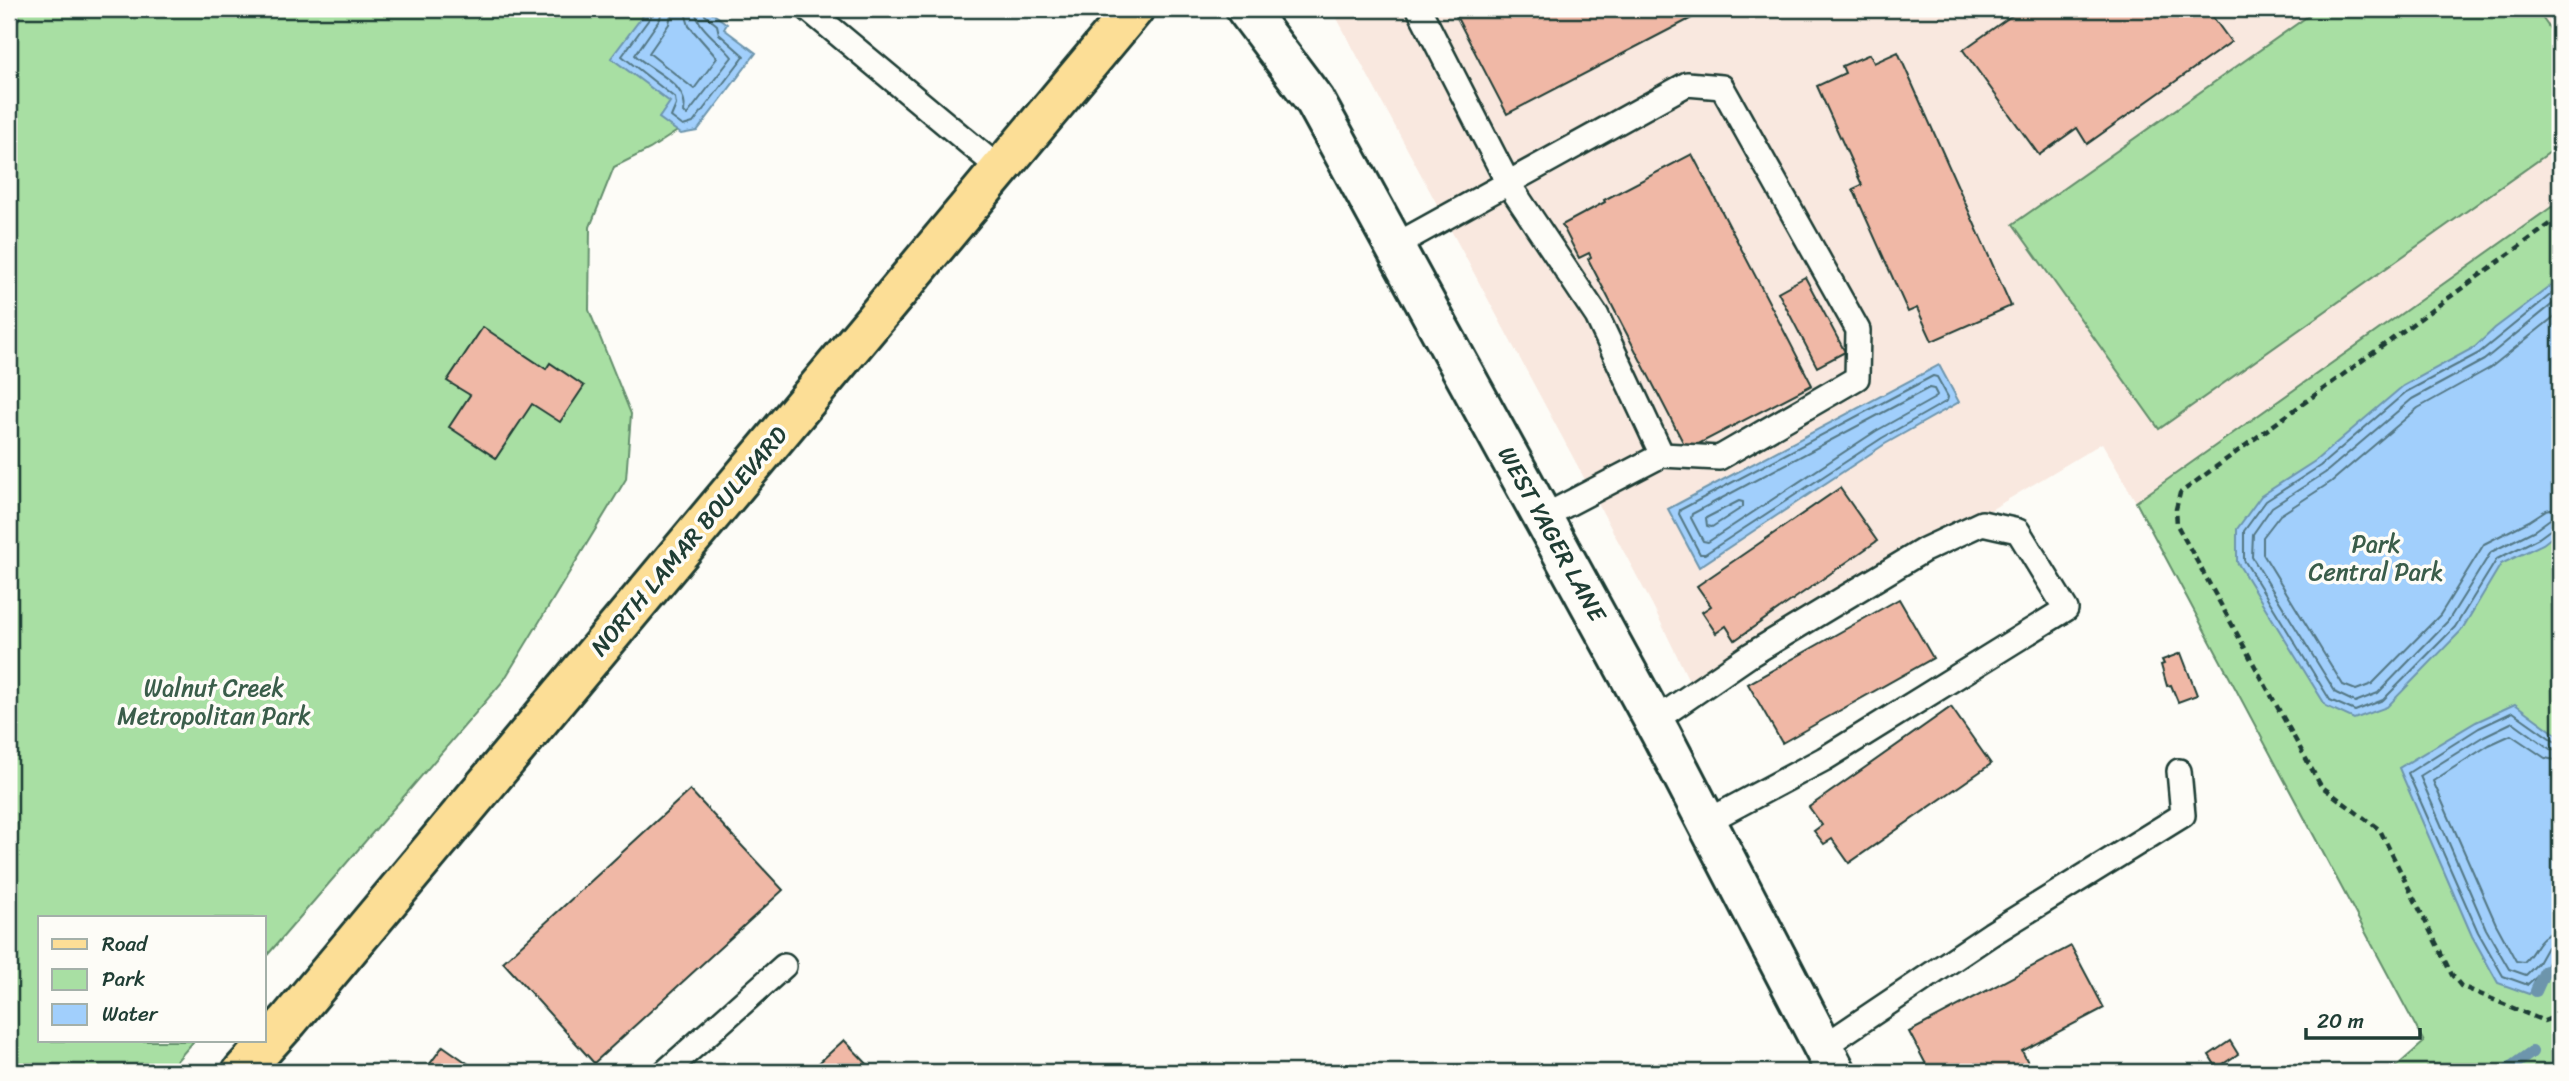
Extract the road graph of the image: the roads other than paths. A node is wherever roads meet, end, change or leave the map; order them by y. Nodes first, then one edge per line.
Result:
1 (808, 9) edge
2 (1134, 9) edge
3 (1247, 9) edge
4 (1419, 9) edge
5 (1000, 169) junction
6 (1507, 183) junction
7 (1394, 246) junction
8 (1662, 454) junction
9 (1542, 517) junction
10 (1654, 721) junction
11 (2179, 771) dead end
12 (1706, 822) junction
13 (783, 966) dead end
14 (1830, 1060) edge
15 (242, 1072) edge
16 (665, 1072) edge

1 - 5 lane
2 - 5 main road, NORTH LAMAR BOULEVARD
3 - 7 main road, WEST YAGER LANE
4 - 6 lane
5 - 15 main road, NORTH LAMAR BOULEVARD
6 - 7 lane
6 - 8 lane
6 - 8 lane
7 - 9 main road, WEST YAGER LANE
8 - 9 lane
9 - 10 main road, WEST YAGER LANE
10 - 12 main road, WEST YAGER LANE
10 - 12 lane
11 - 14 lane
12 - 14 main road, WEST YAGER LANE
13 - 16 lane

